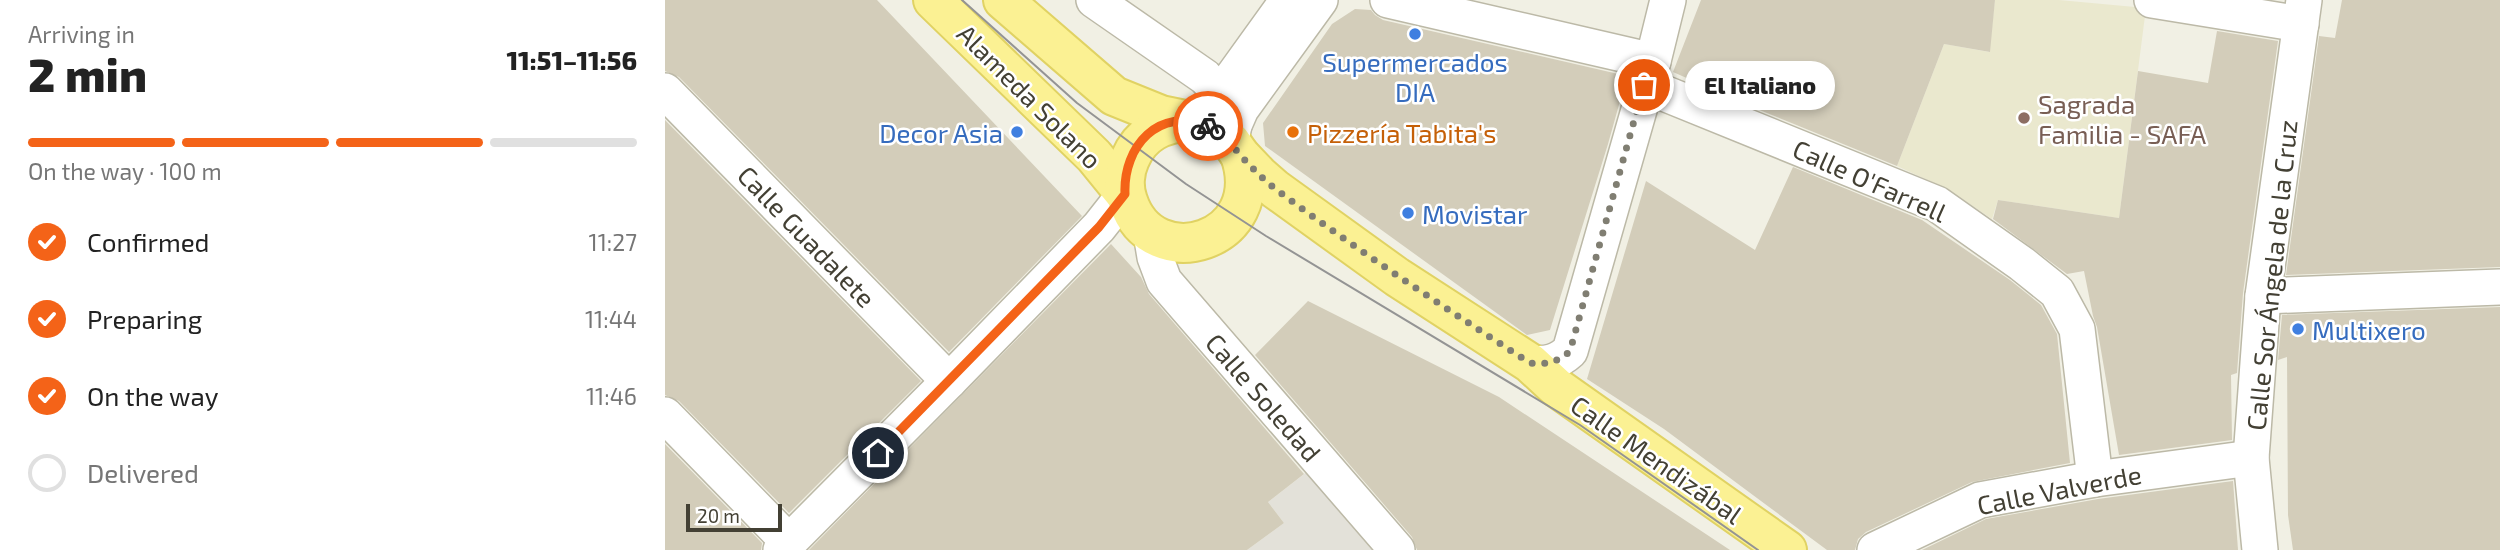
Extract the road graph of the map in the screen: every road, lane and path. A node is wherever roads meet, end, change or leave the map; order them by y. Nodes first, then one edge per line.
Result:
1 (933, 0) edge
2 (1003, 0) edge
3 (1094, 0) edge
4 (1287, 0) edge
5 (1320, 0) edge
6 (1388, 0) edge
7 (1668, 0) edge
8 (2152, 0) edge
9 (2303, 12) edge
10 (1649, 73) junction
11 (665, 91) edge
12 (1221, 93) junction
13 (1189, 121) junction
14 (1235, 141) junction
15 (1125, 194) junction
16 (1151, 233) junction
17 (2500, 287) edge
18 (2263, 296) junction
19 (1530, 363) junction
20 (949, 382) junction
21 (665, 415) edge
22 (2251, 458) junction
23 (2095, 479) junction
24 (785, 546) edge
25 (1397, 550) edge
26 (1787, 550) edge
27 (1875, 550) edge
28 (2260, 550) edge

1 - 15 main road, Alameda Solano
2 - 13 main road, Alameda Solano
3 - 12 street
4 - 12 street
5 - 14 street
6 - 10 street, Calle O'Farrell
7 - 10 street
8 - 9 street
9 - 18 street, Calle Sor Ángela de la Cruz
10 - 19 street
10 - 23 street, Calle O'Farrell
11 - 20 street, Calle Guadalete
12 - 14 street
13 - 14 main road, Alameda Solano
13 - 15 main road, Alameda Solano
14 - 16 main road
14 - 19 main road, Alameda Solano
15 - 16 main road, Alameda Solano
15 - 20 street
16 - 25 street, Calle Soledad
17 - 18 street
18 - 22 street, Calle Sor Ángela de la Cruz
19 - 26 main road, Calle Mendizábal
20 - 24 street
21 - 24 street
22 - 23 street, Calle Valverde
22 - 28 street, Calle Sor Ángela de la Cruz
23 - 27 street, Calle Valverde

